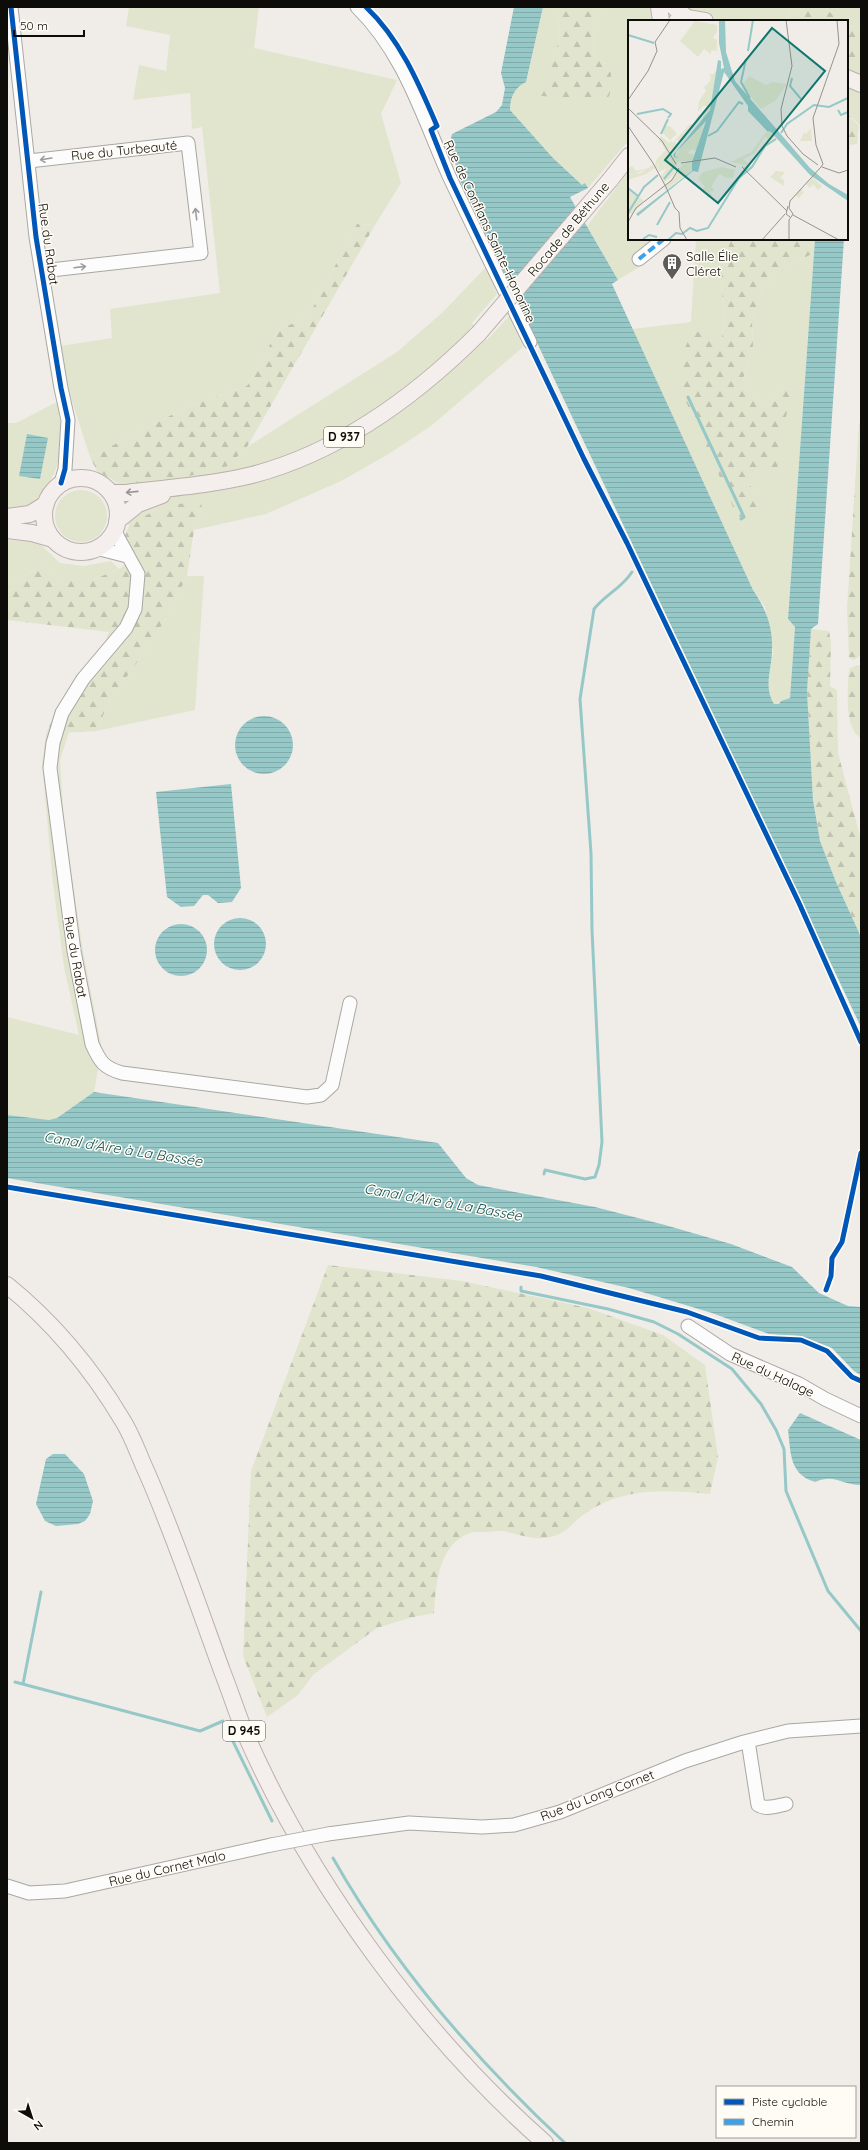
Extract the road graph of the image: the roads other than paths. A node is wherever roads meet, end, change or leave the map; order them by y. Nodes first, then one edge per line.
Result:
1 (11, 7) edge
2 (357, 7) edge
3 (659, 7) edge
4 (674, 7) edge
5 (661, 20) edge
6 (682, 20) edge
7 (848, 78) edge
8 (861, 84) edge
9 (628, 157) edge
10 (28, 161) junction
11 (663, 240) edge
12 (639, 259) dead end
13 (42, 271) junction
14 (530, 342) dead end
15 (61, 483) junction
16 (182, 487) junction
17 (111, 493) junction
18 (46, 504) junction
19 (7, 517) edge
20 (116, 526) junction
21 (7, 530) edge
22 (53, 539) junction
23 (96, 548) junction
24 (127, 556) junction
25 (350, 1003) dead end
26 (7, 1285) edge
27 (688, 1326) dead end
28 (861, 1416) edge
29 (861, 1726) edge
30 (748, 1741) junction
31 (786, 1804) dead end
32 (328, 1834) joint
33 (7, 1886) edge
34 (544, 2143) edge

1 - 10 street, Rue du Rabat
2 - 14 street, Rue de Conflans Sainte-Honorine
3 - 5 main road
4 - 6 main road
7 - 8 main road
9 - 16 main road, Rocade de Béthune / D 937, bridge
10 - 13 street, Rue du Rabat
13 -> 10 street, Rue du Turbeauté
11 - 12 street
13 - 15 street, Rue du Rabat
15 - 17 main road
15 - 18 main road
16 -> 17 main road, Rocade de Béthune / D 937
16 - 20 main road, Rocade de Béthune / D 937
17 - 20 main road
18 - 19 main road
18 - 22 main road
20 - 23 main road
20 - 24 street, Rue du Rabat
21 - 22 main road
22 - 23 main road
23 - 24 street
24 - 25 street, Rue du Rabat
26 - 34 main road, D 945
27 - 28 street, Rue du Halage
29 - 30 street, Rue du Long Cornet
30 - 31 street
30 - 32 street, Rue du Long Cornet
32 - 33 street, Rue du Cornet Malo, bridge

